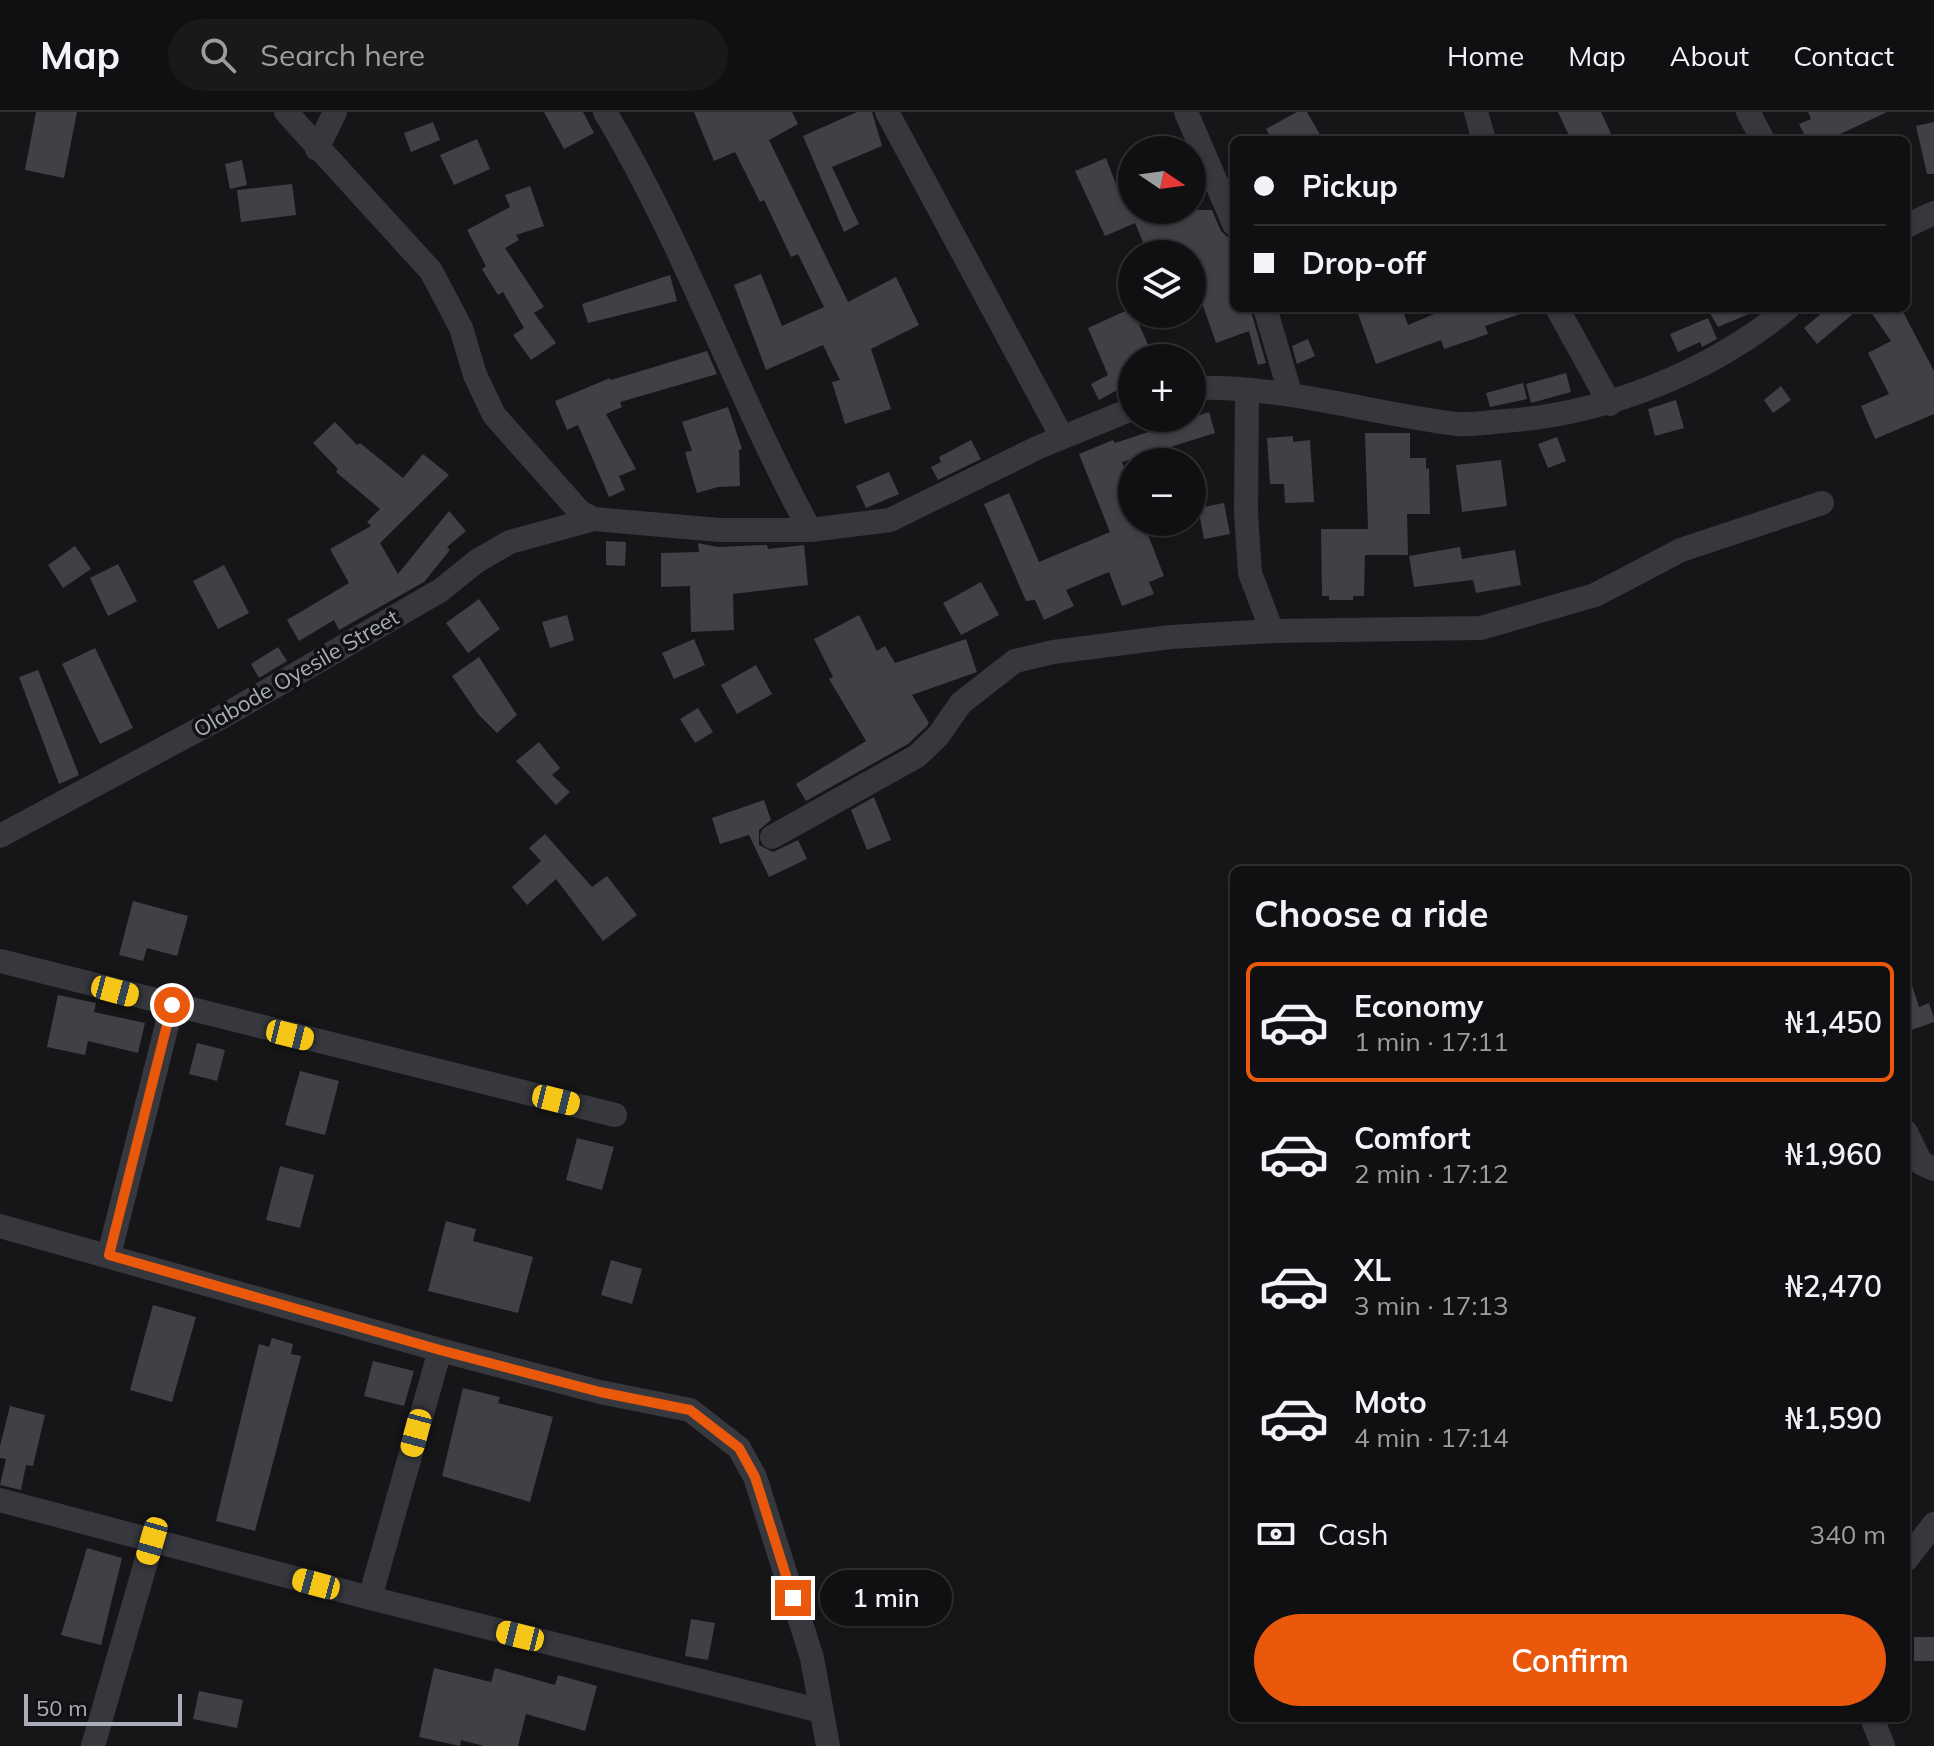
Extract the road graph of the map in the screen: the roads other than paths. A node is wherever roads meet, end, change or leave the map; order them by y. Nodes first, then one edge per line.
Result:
1 (286, 112) edge
2 (335, 112) edge
3 (605, 112) edge
4 (887, 112) edge
5 (1186, 112) edge
6 (1476, 112) edge
7 (1748, 112) edge
8 (1483, 136) edge
9 (1761, 136) edge
10 (317, 149) junction
11 (1934, 213) edge
12 (1230, 215) edge
13 (1910, 224) edge
14 (1266, 312) edge
15 (1559, 312) edge
16 (1783, 312) edge
17 (1206, 389) edge
18 (1247, 391) junction
19 (1290, 393) junction
20 (1610, 404) junction
21 (1118, 415) edge
22 (1062, 437) junction
23 (1822, 503) dead end
24 (594, 519) junction
25 (810, 530) junction
26 (1272, 631) junction
27 (0, 836) edge
28 (772, 837) dead end
29 (0, 961) edge
30 (172, 1005) junction
31 (615, 1115) dead end
32 (1910, 1140) edge
33 (1934, 1169) edge
34 (0, 1226) edge
35 (109, 1255) junction
36 (440, 1350) junction
37 (0, 1500) edge
38 (1934, 1524) edge
39 (152, 1541) junction
40 (1910, 1555) edge
41 (370, 1598) junction
42 (821, 1711) junction
43 (1874, 1722) edge
44 (93, 1746) edge
45 (828, 1746) edge
46 (1883, 1746) edge

1 - 10 street
2 - 10 street
3 - 25 street
4 - 22 street
5 - 12 street
6 - 8 street
7 - 9 street
10 - 24 street
11 - 13 street
14 - 19 street
15 - 20 street
16 - 20 street
17 - 18 street
18 - 19 street
18 - 26 street
19 - 20 street
21 - 22 street
22 - 25 street
23 - 26 street
24 - 25 street
24 - 27 street, Olabode Oyesile Street
26 - 28 street
29 - 30 street
30 - 31 street
30 - 35 street
32 - 33 street
34 - 35 street
35 - 36 street
36 - 41 street
36 - 42 street
37 - 39 street
38 - 40 street
39 - 41 street
39 - 44 street
41 - 42 street
42 - 45 street
43 - 46 street

